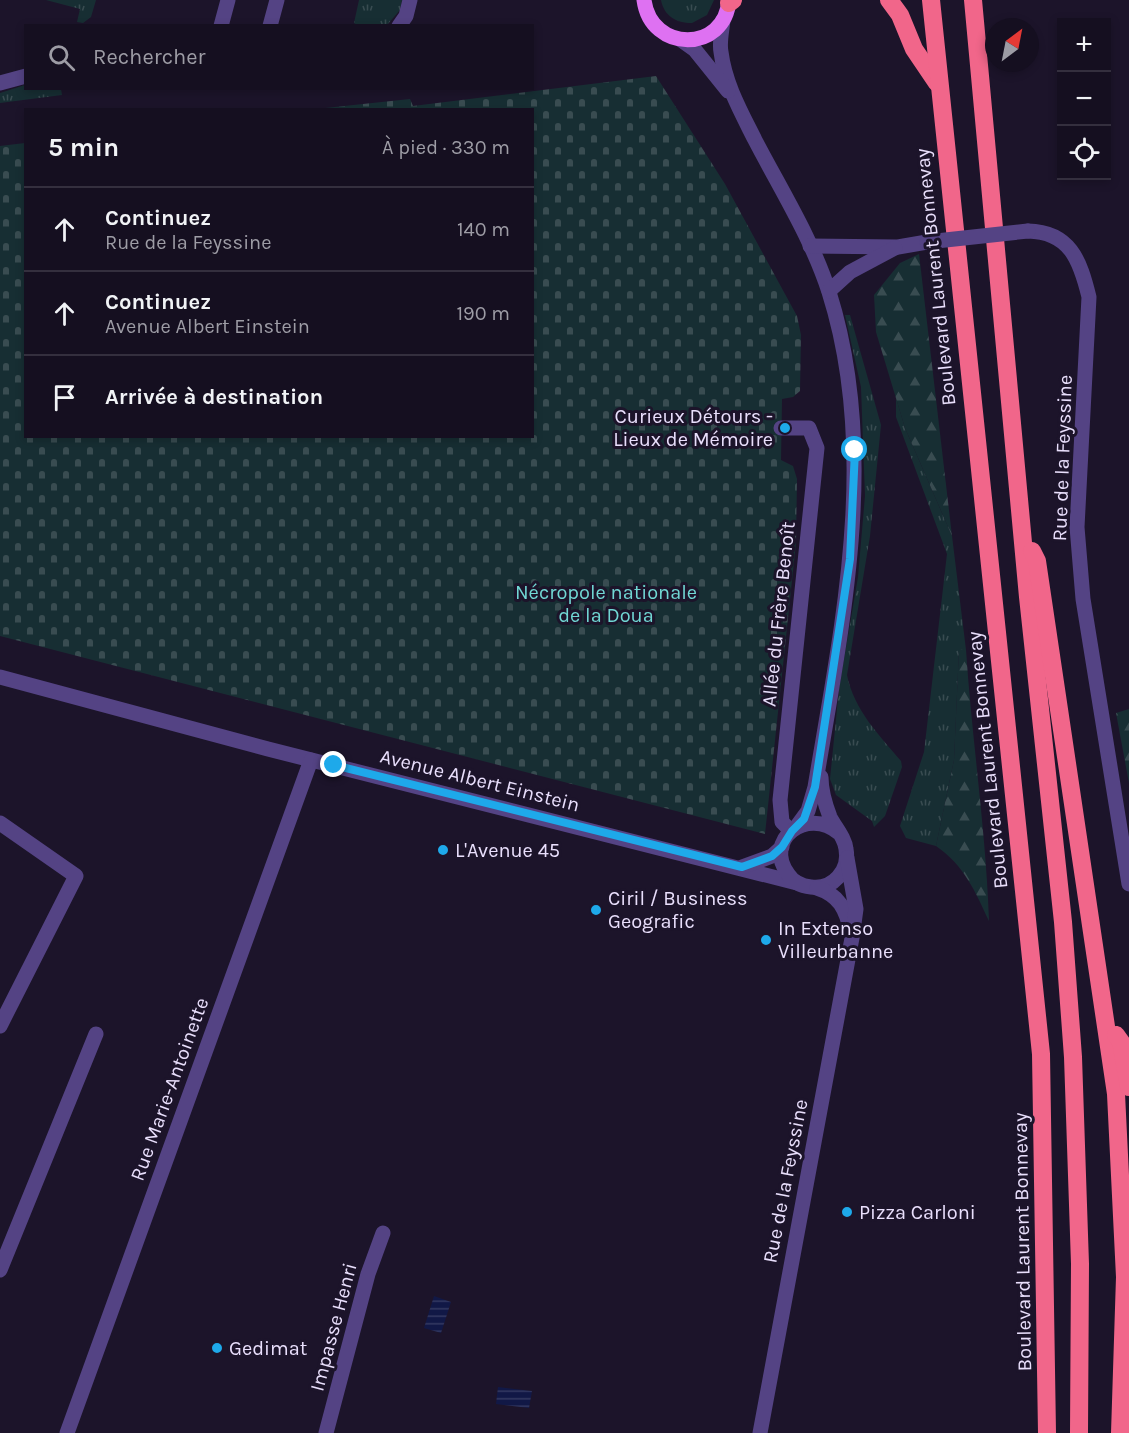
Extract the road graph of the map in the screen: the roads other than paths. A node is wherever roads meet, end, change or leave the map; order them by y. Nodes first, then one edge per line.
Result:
1 (228, 0) edge
2 (277, 0) edge
3 (410, 0) edge
4 (644, 0) edge
5 (888, 0) edge
6 (931, 0) edge
7 (973, 0) edge
8 (731, 1) edge
9 (723, 20) junction
10 (222, 24) edge
11 (271, 24) edge
12 (400, 24) edge
13 (681, 40) junction
14 (24, 76) edge
15 (0, 83) edge
16 (938, 84) junction
17 (734, 98) junction
18 (810, 246) junction
19 (898, 247) junction
20 (829, 291) junction
21 (781, 428) dead end
22 (1022, 531) junction
23 (0, 678) edge
24 (820, 754) junction
25 (311, 760) junction
26 (0, 823) edge
27 (794, 829) junction
28 (839, 833) junction
29 (782, 847) junction
30 (847, 858) junction
31 (742, 867) junction
32 (796, 883) junction
33 (1129, 884) edge
34 (816, 888) junction
35 (852, 938) junction
36 (1105, 1015) junction
37 (0, 1026) edge
38 (96, 1034) dead end
39 (1129, 1087) edge
40 (383, 1233) dead end
41 (0, 1270) edge
42 (67, 1433) edge
43 (326, 1433) edge
44 (760, 1433) edge
45 (1047, 1433) edge
46 (1079, 1433) edge
47 (1120, 1433) edge

1 - 10 street
2 - 11 street
3 - 12 street
4 - 13 main road
5 - 16 highway
6 - 16 highway, Boulevard Laurent Bonnevay
7 - 22 highway
8 - 9 main road
9 - 13 main road
9 - 17 street
13 - 17 street
14 - 15 street
16 - 45 highway, Boulevard Laurent Bonnevay
17 - 18 street
18 - 19 street, Rue de la Feyssine
18 - 20 street
19 - 20 street, Rue de la Feyssine
19 - 33 street, Rue de la Feyssine, bridge
20 - 24 street
21 - 27 street, Allée du Frère Benoît
22 - 36 highway
22 - 46 highway
23 - 25 street, Avenue Albert Einstein
24 - 27 street
24 - 28 street
25 - 31 street, Avenue Albert Einstein
25 - 42 street, Rue Marie-Antoinette
26 - 37 street
27 - 28 street
27 - 29 street
28 - 30 street
29 - 31 street
29 - 32 street
30 - 34 street
30 - 35 street, Rue de la Feyssine
31 - 32 street, Avenue Albert Einstein
32 - 34 street
34 - 35 street, Rue de la Feyssine
35 - 44 street, Rue de la Feyssine
36 - 39 highway
36 - 47 highway
38 - 41 street
40 - 43 street, Impasse Henri

